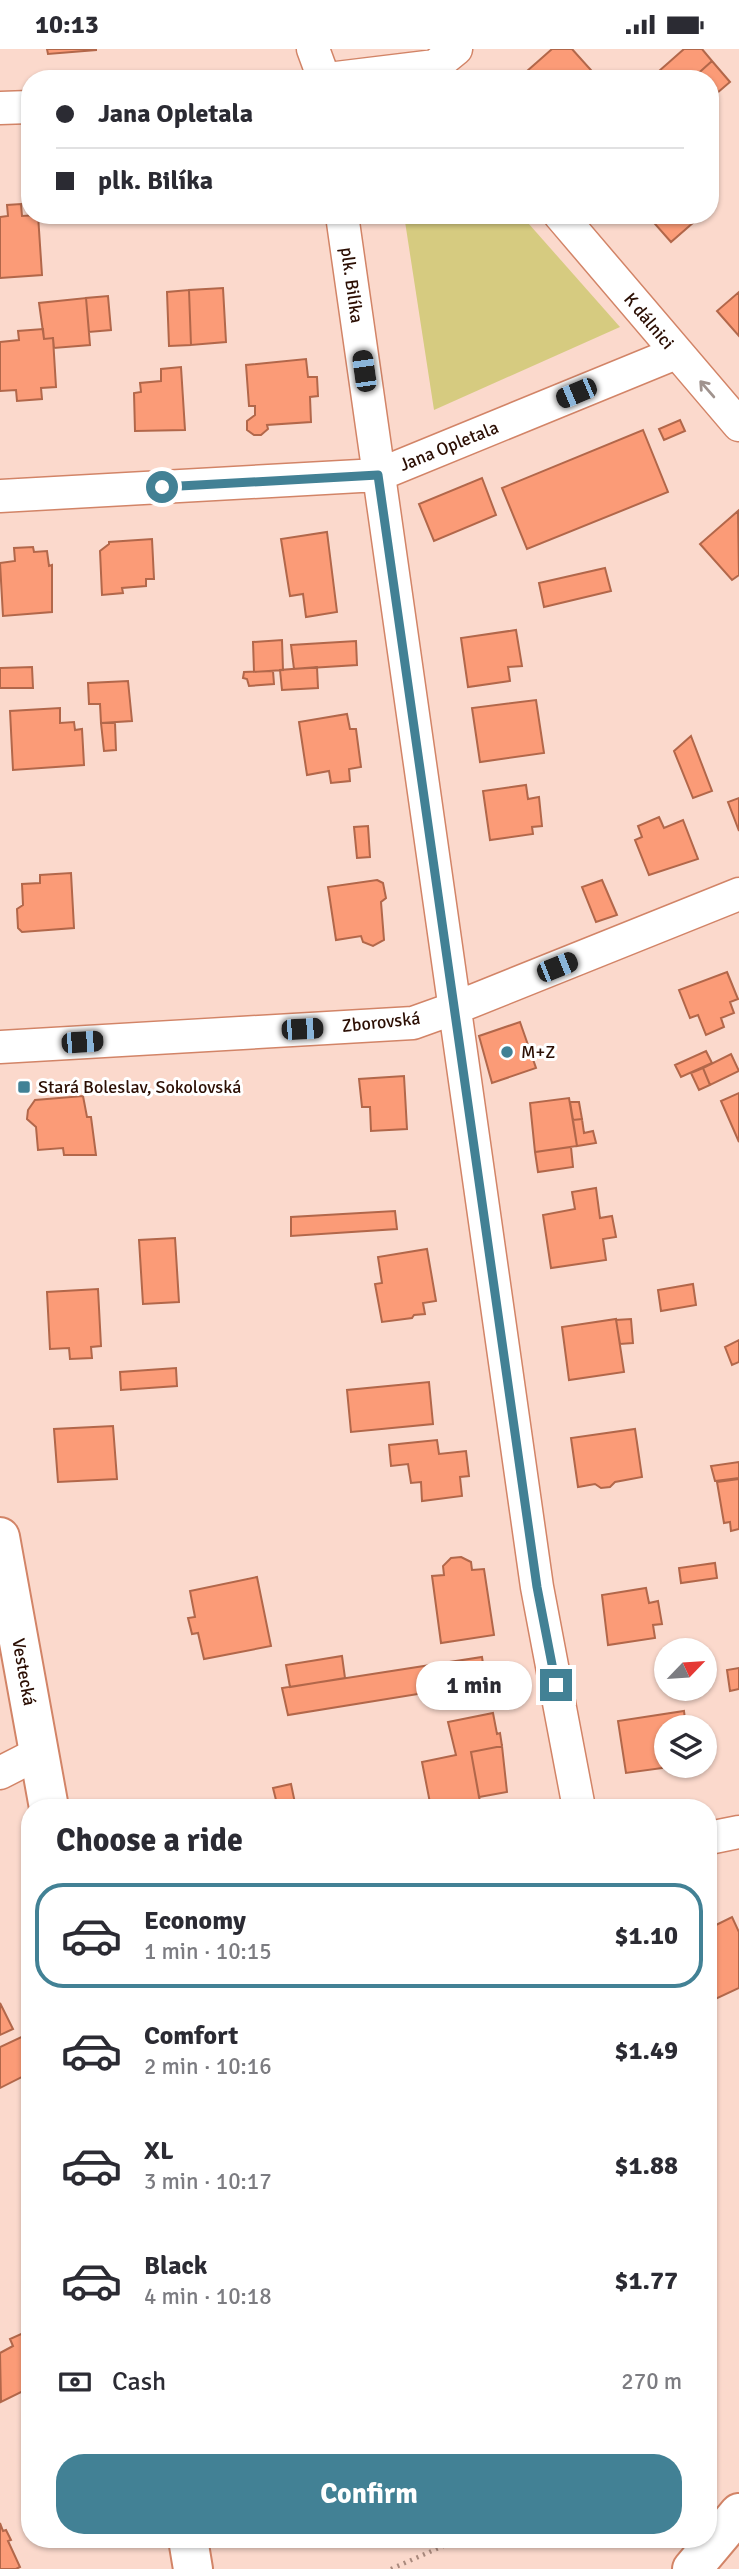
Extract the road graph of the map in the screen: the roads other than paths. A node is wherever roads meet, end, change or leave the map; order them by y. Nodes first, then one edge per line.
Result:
1 (313, 49) edge
2 (446, 65) edge
3 (322, 70) edge
4 (403, 70) edge
5 (21, 107) edge
6 (0, 108) edge
7 (343, 224) edge
8 (568, 224) edge
9 (676, 353) junction
10 (739, 425) edge
11 (378, 475) junction
12 (0, 496) edge
13 (739, 894) edge
14 (455, 1008) junction
15 (0, 1047) edge
16 (0, 1537) edge
17 (39, 1753) junction
18 (0, 1773) edge
19 (47, 1799) edge
20 (577, 1799) edge
21 (739, 1832) edge
22 (717, 1836) edge
23 (739, 2513) edge
24 (717, 2539) edge
25 (190, 2548) edge
26 (710, 2548) edge
27 (194, 2569) edge
28 (692, 2569) edge

1 - 3 street
2 - 4 street
5 - 6 street
7 - 11 street, plk. Bilíka
8 - 9 street, K dálnici
10 -> 9 street, K dálnici
9 - 11 street, Jana Opletala
11 - 12 street, Jana Opletala
11 - 14 street, plk. Bilíka
13 - 14 street, Zborovská
14 - 15 street, Zborovská
14 - 20 street, plk. Bilíka
16 - 17 main road, Vestecká
17 - 18 street
17 - 19 main road, Vestecká
21 - 22 street
23 - 24 main road
25 - 27 main road
26 - 28 main road

